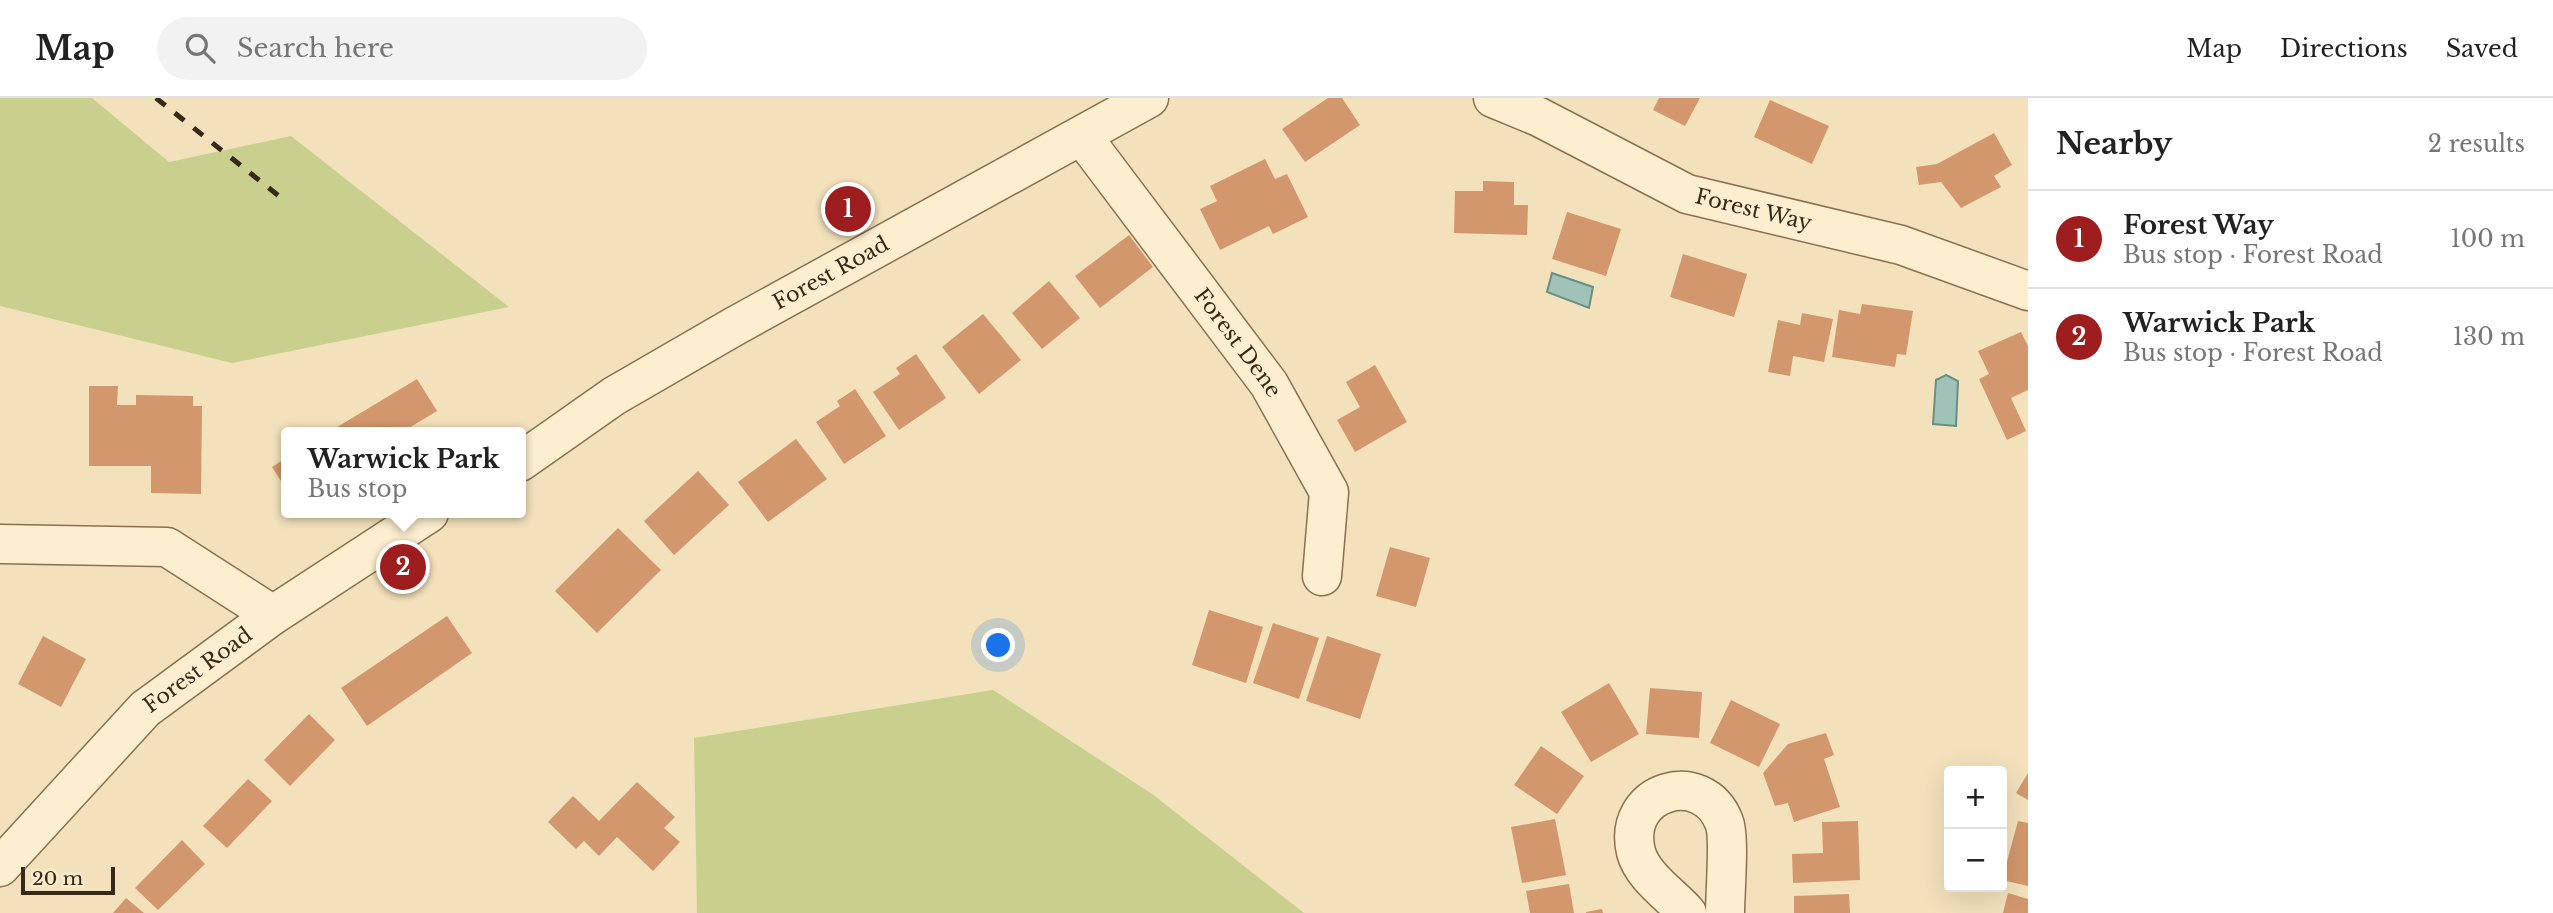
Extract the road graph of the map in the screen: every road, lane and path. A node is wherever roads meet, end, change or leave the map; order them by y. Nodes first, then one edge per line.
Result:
1 (1149, 98) edge
2 (1493, 98) edge
3 (1546, 107) edge
4 (1082, 136) junction
5 (2028, 291) edge
6 (526, 458) edge
7 (421, 518) edge
8 (0, 544) edge
9 (1322, 576) dead end
10 (273, 615) junction
11 (0, 867) edge
12 (1688, 913) edge
13 (1725, 913) edge

1 - 4 street, Forest Road
2 - 3 street, Forest Way
3 - 5 street, Forest Way
4 - 6 street, Forest Road
4 - 9 street, Forest Dene
7 - 10 street, Forest Road
8 - 10 street
10 - 11 street, Forest Road
12 - 13 street

